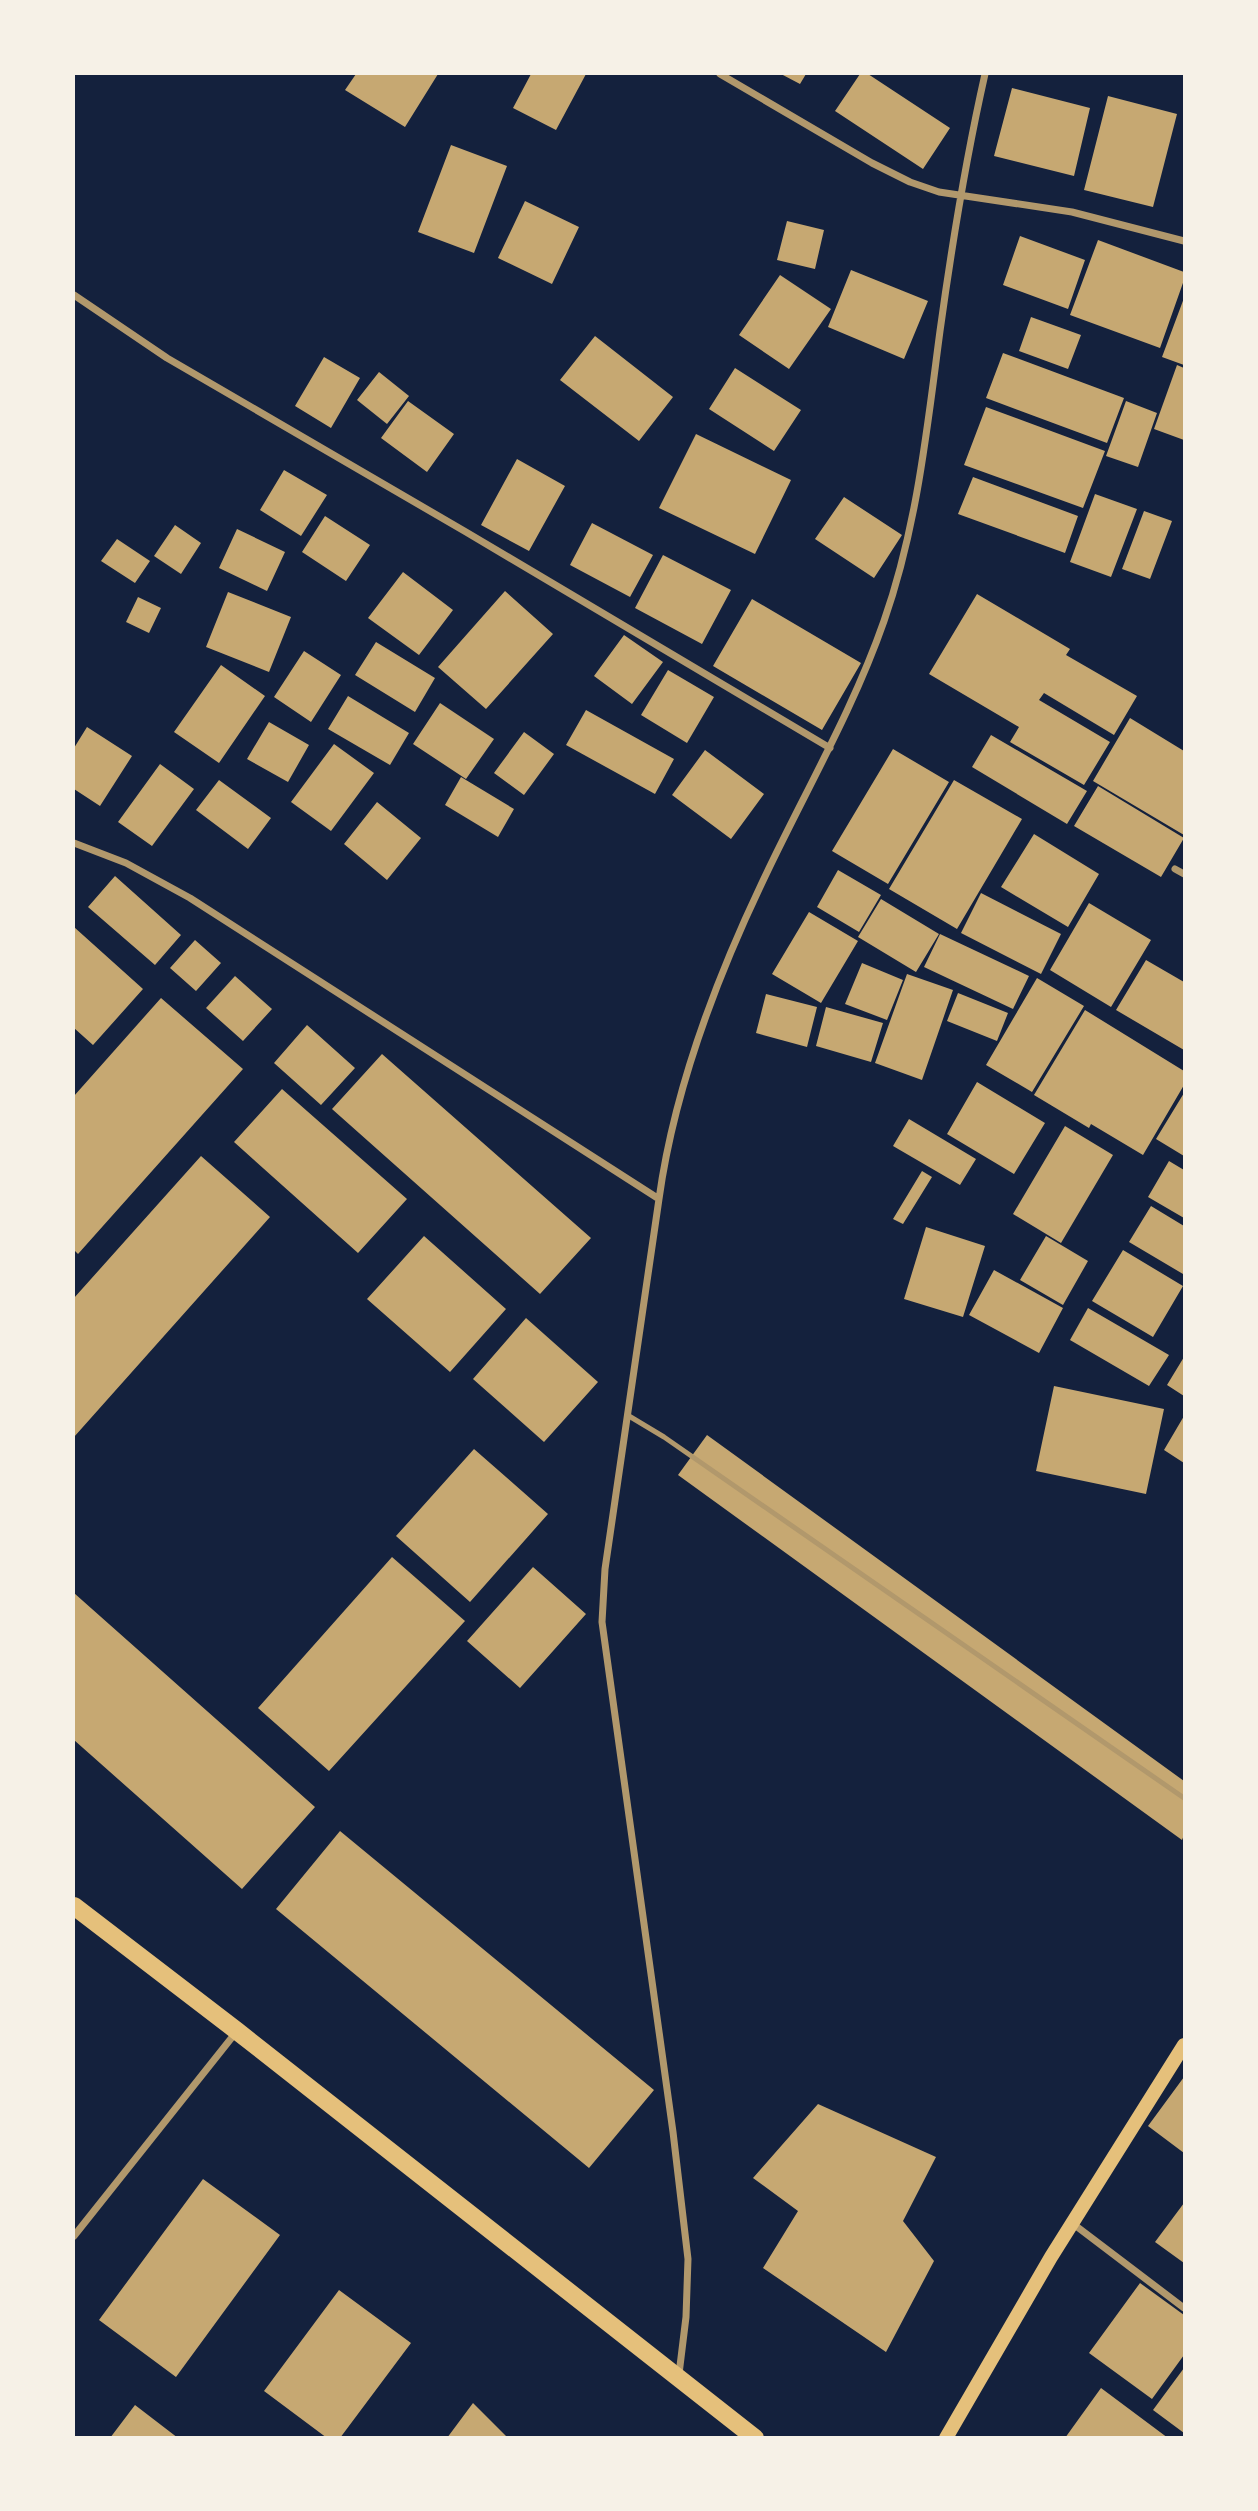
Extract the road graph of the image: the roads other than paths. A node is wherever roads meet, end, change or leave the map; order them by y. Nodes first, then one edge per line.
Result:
1 (720, 74) edge
2 (985, 74) edge
3 (961, 194) junction
4 (1185, 240) edge
5 (74, 295) edge
6 (830, 748) junction
7 (74, 842) edge
8 (1175, 869) dead end
9 (1185, 874) edge
10 (659, 1199) junction
11 (631, 1418) junction
12 (1185, 1798) edge
13 (74, 1906) edge
14 (237, 2031) junction
15 (1185, 2045) edge
16 (1072, 2223) junction
17 (74, 2236) edge
18 (1185, 2308) edge
19 (678, 2377) junction
20 (755, 2438) edge
21 (946, 2438) edge

1 - 3 street
2 - 3 street
3 - 4 street
3 - 6 street
5 - 6 street
6 - 10 street
7 - 10 street
8 - 9 street
10 - 11 street
11 - 12 lane
11 - 19 street
13 - 14 main road
14 - 17 street
14 - 19 main road
15 - 16 main road
16 - 18 street
16 - 21 main road
19 - 20 main road

